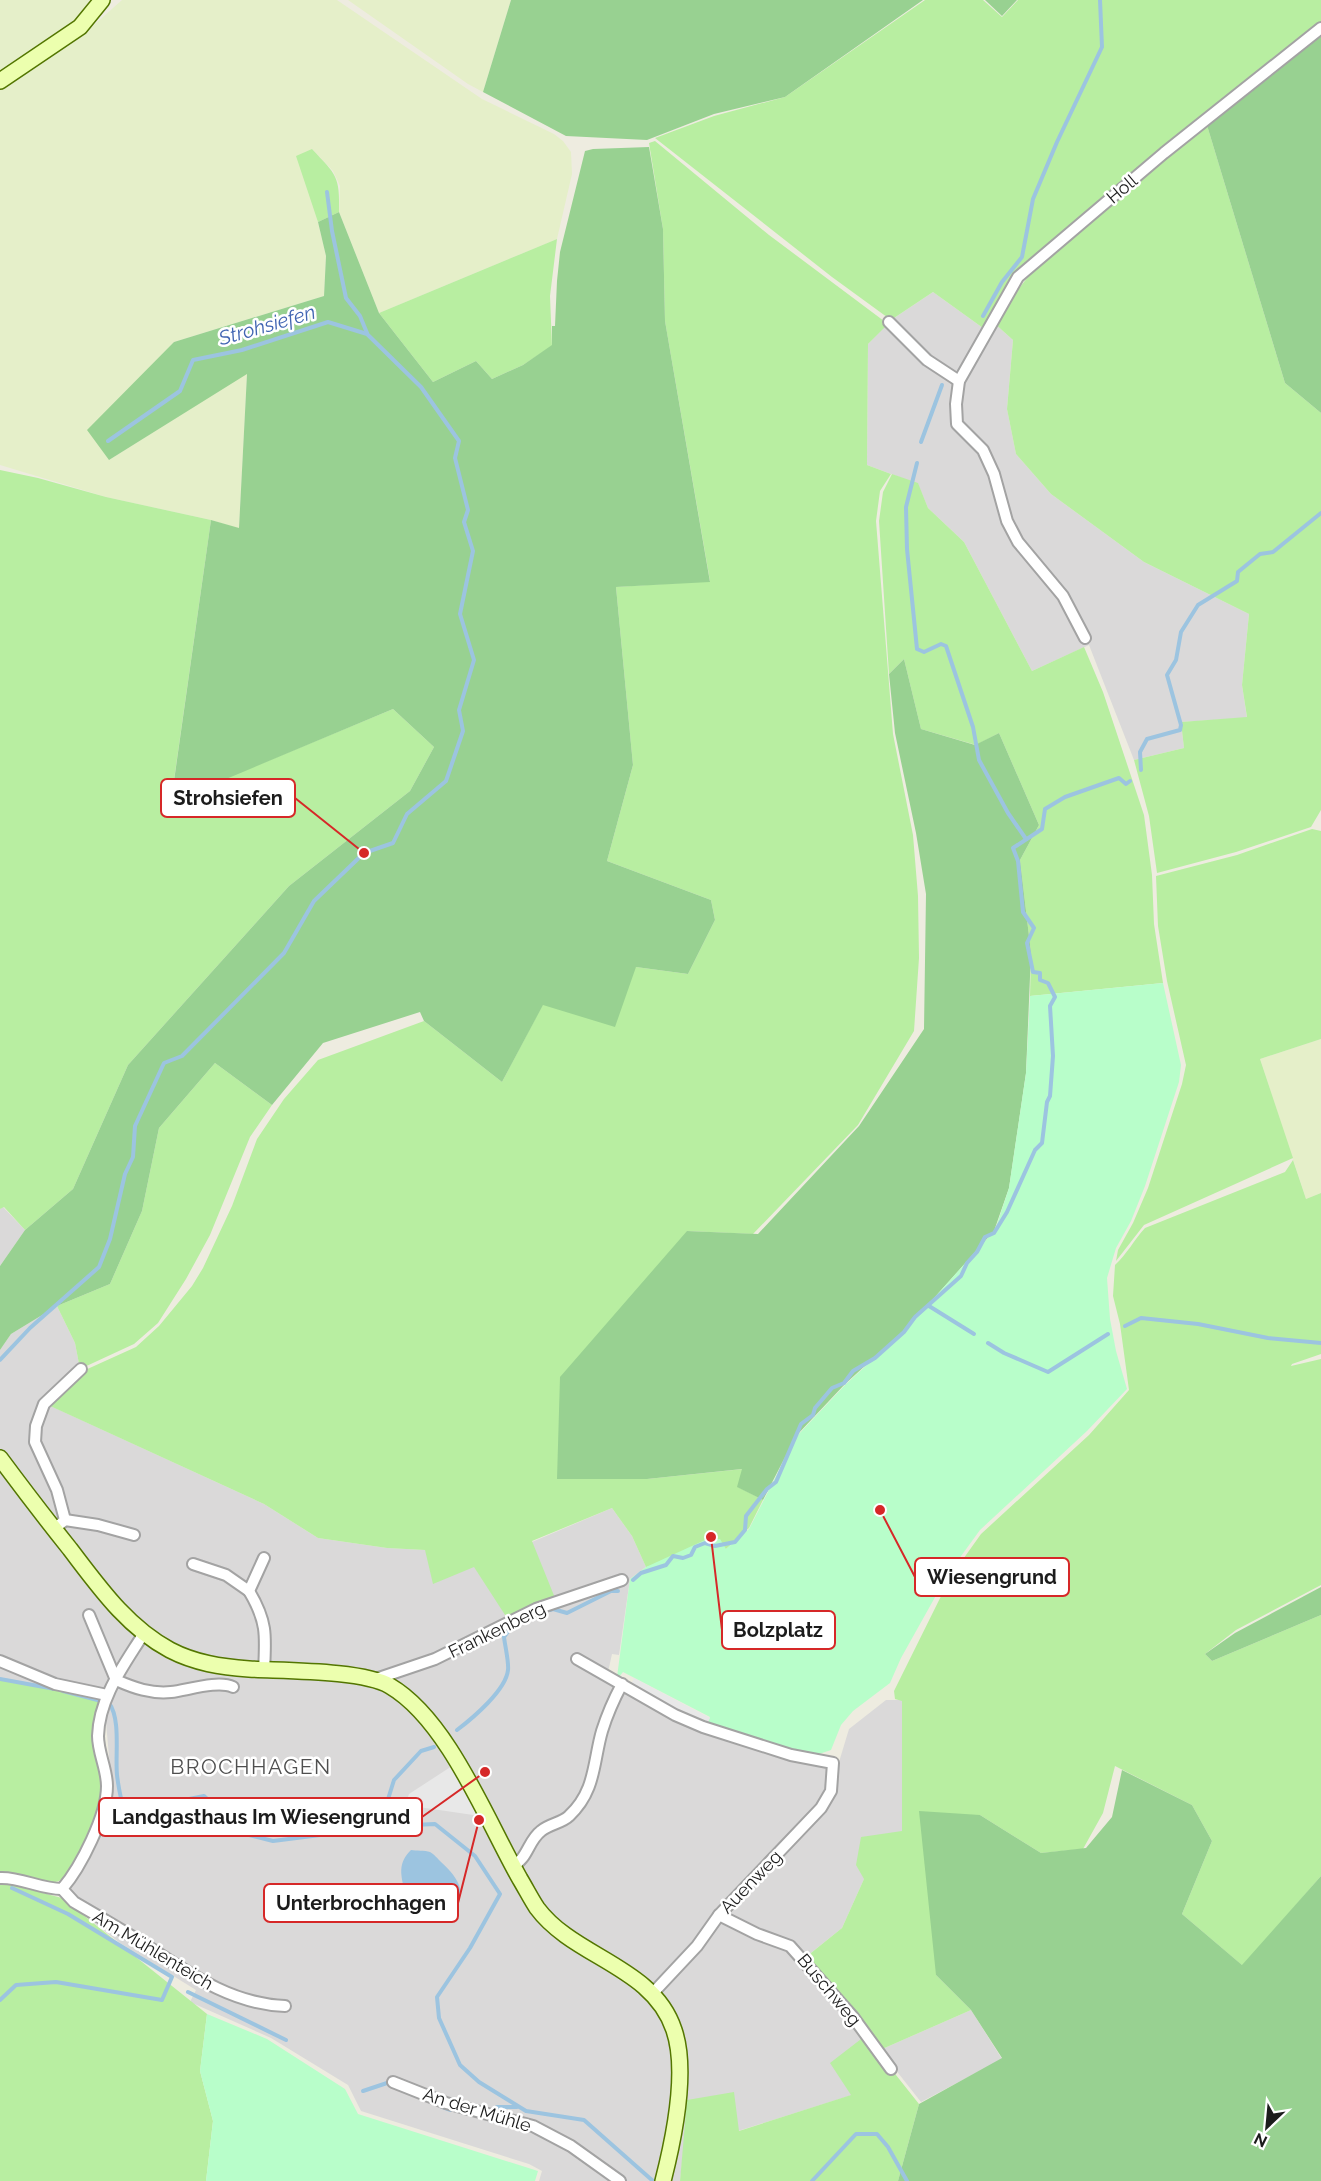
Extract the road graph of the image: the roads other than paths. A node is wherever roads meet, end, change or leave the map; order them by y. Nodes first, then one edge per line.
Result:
1 (102, 0) edge
2 (1321, 28) edge
3 (0, 81) edge
4 (889, 322) dead end
5 (959, 381) junction
6 (1084, 638) dead end
7 (81, 1369) dead end
8 (0, 1458) edge
9 (59, 1524) junction
10 (134, 1535) dead end
11 (264, 1558) dead end
12 (194, 1564) dead end
13 (622, 1580) dead end
14 (249, 1591) junction
15 (89, 1616) dead end
16 (144, 1633) junction
17 (577, 1659) dead end
18 (0, 1661) edge
19 (264, 1670) junction
20 (116, 1680) junction
21 (372, 1680) junction
22 (622, 1684) junction
23 (233, 1687) dead end
24 (107, 1695) junction
25 (513, 1866) junction
26 (0, 1878) edge
27 (62, 1889) junction
28 (719, 1915) junction
29 (652, 1994) junction
30 (285, 2006) dead end
31 (891, 2069) dead end
32 (393, 2082) dead end
33 (665, 2176) edge
34 (620, 2181) edge

1 - 3 main road
2 - 5 street, Holl
4 - 5 street
5 - 6 street, Holl
7 - 9 street
8 - 9 main road
9 - 10 street
9 - 16 main road
11 - 14 street
12 - 14 street
13 - 21 street, Frankenberg
14 - 19 street
15 - 20 street
16 - 19 main road
16 - 20 street
17 - 22 street
18 - 24 street
19 - 21 main road
20 - 23 street
20 - 24 street
21 - 25 main road
22 - 25 street
22 - 28 street, Auenweg
24 - 27 street
25 - 29 main road
26 - 27 street
27 - 30 street, Am Mühlenteich
28 - 29 street, Auenweg
28 - 31 street, Buschweg
29 - 33 main road
32 - 34 street, An der Mühle

